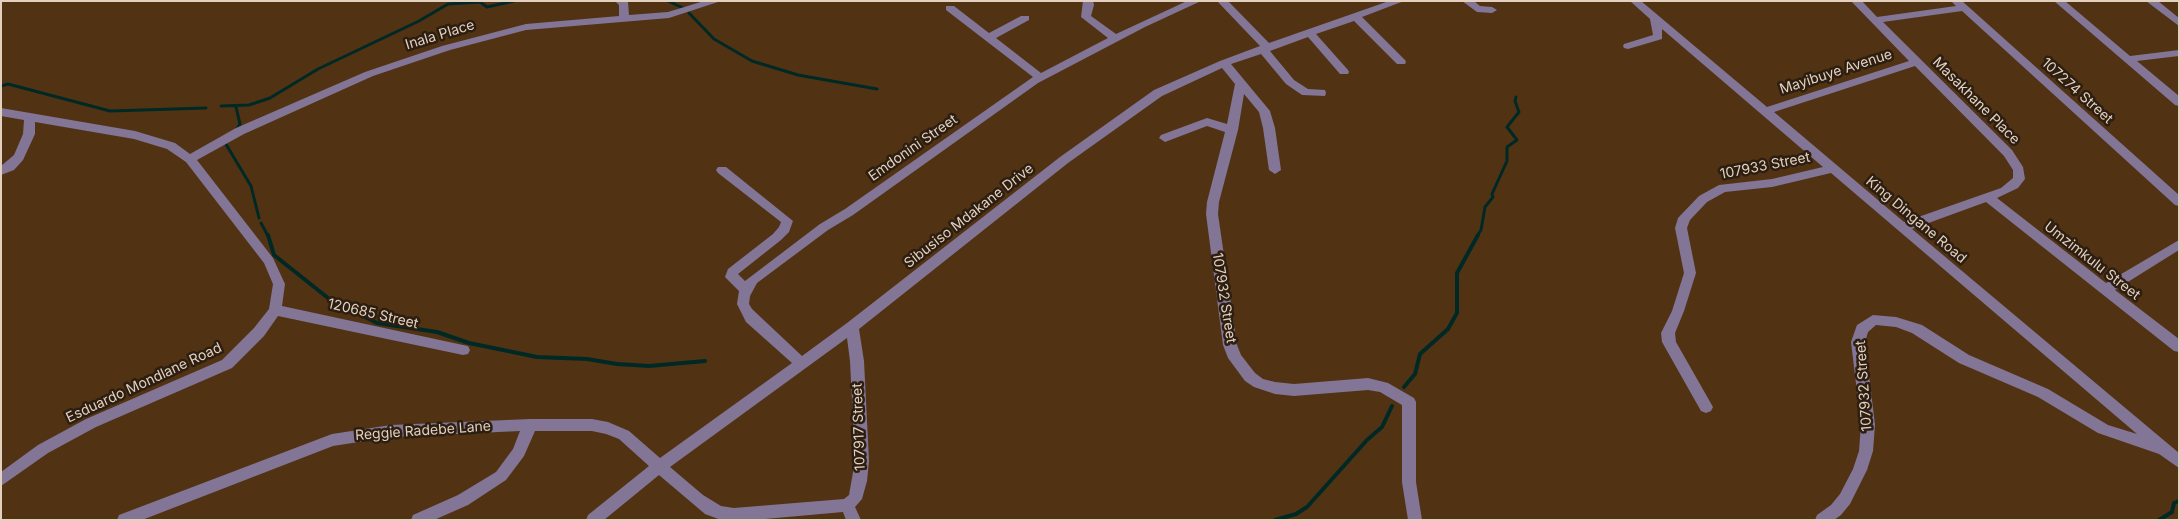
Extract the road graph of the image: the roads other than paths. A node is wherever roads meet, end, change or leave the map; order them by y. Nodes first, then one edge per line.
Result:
1 (620, 1) edge
2 (716, 1) edge
3 (1196, 1) edge
4 (1222, 1) edge
5 (1399, 1) edge
6 (1467, 1) edge
7 (1635, 1) edge
8 (1856, 1) edge
9 (2059, 1) edge
10 (2151, 1) edge
11 (1088, 2) edge
12 (1960, 5) edge
13 (950, 8) dead end
14 (1492, 10) dead end
15 (1356, 16) junction
16 (1025, 18) dead end
17 (1655, 18) junction
18 (624, 19) junction
19 (1875, 20) junction
20 (2179, 23) edge
21 (1310, 33) junction
22 (989, 36) junction
23 (1114, 38) junction
24 (1628, 46) dead end
25 (1265, 48) junction
26 (2179, 53) edge
27 (2130, 59) junction
28 (1401, 62) dead end
29 (1916, 62) junction
30 (1224, 63) junction
31 (1344, 72) dead end
32 (1040, 77) junction
33 (1241, 82) junction
34 (1321, 92) dead end
35 (2179, 102) edge
36 (1766, 111) junction
37 (1, 112) edge
38 (30, 117) junction
39 (1232, 130) junction
40 (1165, 138) dead end
41 (190, 158) junction
42 (1832, 169) junction
43 (722, 170) dead end
44 (1275, 170) dead end
45 (1, 171) edge
46 (1988, 198) junction
47 (2179, 202) edge
48 (1902, 228) junction
49 (2179, 244) edge
50 (746, 289) junction
51 (2106, 290) junction
52 (275, 310) junction
53 (852, 327) junction
54 (2179, 347) edge
55 (464, 350) dead end
56 (802, 364) junction
57 (1706, 407) dead end
58 (530, 425) junction
59 (2164, 450) junction
60 (2179, 462) edge
61 (662, 468) junction
62 (1, 480) edge
63 (847, 505) junction
64 (124, 520) edge
65 (418, 520) edge
66 (593, 520) edge
67 (854, 520) edge
68 (1415, 520) edge
69 (1822, 520) edge

1 - 18 street
2 - 18 street, Inala Place
3 - 23 street, Emdonini Street
4 - 25 street
5 - 15 street, Sibusiso Mdakane Drive
6 - 14 street
7 - 17 street, King Dingane Road
8 - 19 street, Masakhane Place
9 - 27 street
10 - 20 street
11 - 23 street
12 - 19 street
12 - 47 street, 107274 Street
13 - 22 street
15 - 21 street, Sibusiso Mdakane Drive
15 - 28 street
16 - 22 street
17 - 24 street
17 - 36 street, King Dingane Road
18 - 41 street, Inala Place
19 - 29 street, Masakhane Place
21 - 25 street, Sibusiso Mdakane Drive
21 - 31 street
22 - 32 street
23 - 32 street, Emdonini Street
25 - 30 street, Sibusiso Mdakane Drive
25 - 34 street
26 - 27 street
27 - 35 street
29 - 36 street, Mayibuye Avenue
29 - 46 street, Masakhane Place
30 - 33 street
30 - 53 street, Sibusiso Mdakane Drive
32 - 50 street, Emdonini Street
33 - 39 street, 107932 Street
33 - 44 street
36 - 42 street, King Dingane Road
37 - 38 street, Esduardo Mondlane Road
38 - 41 street, Esduardo Mondlane Road
38 - 45 street
39 - 40 street
39 - 68 street, 107932 Street
41 - 52 street, Esduardo Mondlane Road
42 - 48 street, King Dingane Road
42 - 57 street, 107933 Street
43 - 50 street
46 - 48 street, Masakhane Place
46 - 51 street, Umzimkulu Street
48 - 59 street, King Dingane Road
49 - 51 street
50 - 56 street
51 - 54 street, Umzimkulu Street
52 - 55 street, 120685 Street
52 - 62 street, Esduardo Mondlane Road
53 - 56 street, Sibusiso Mdakane Drive
53 - 63 street, 107917 Street
56 - 61 street, Sibusiso Mdakane Drive
58 - 61 street, Reggie Radebe Lane
58 - 64 street, Reggie Radebe Lane
58 - 65 street
59 - 60 street, King Dingane Road
59 - 69 street, 107932 Street
61 - 63 street, Reggie Radebe Lane
61 - 66 street, Sibusiso Mdakane Drive
63 - 67 street

